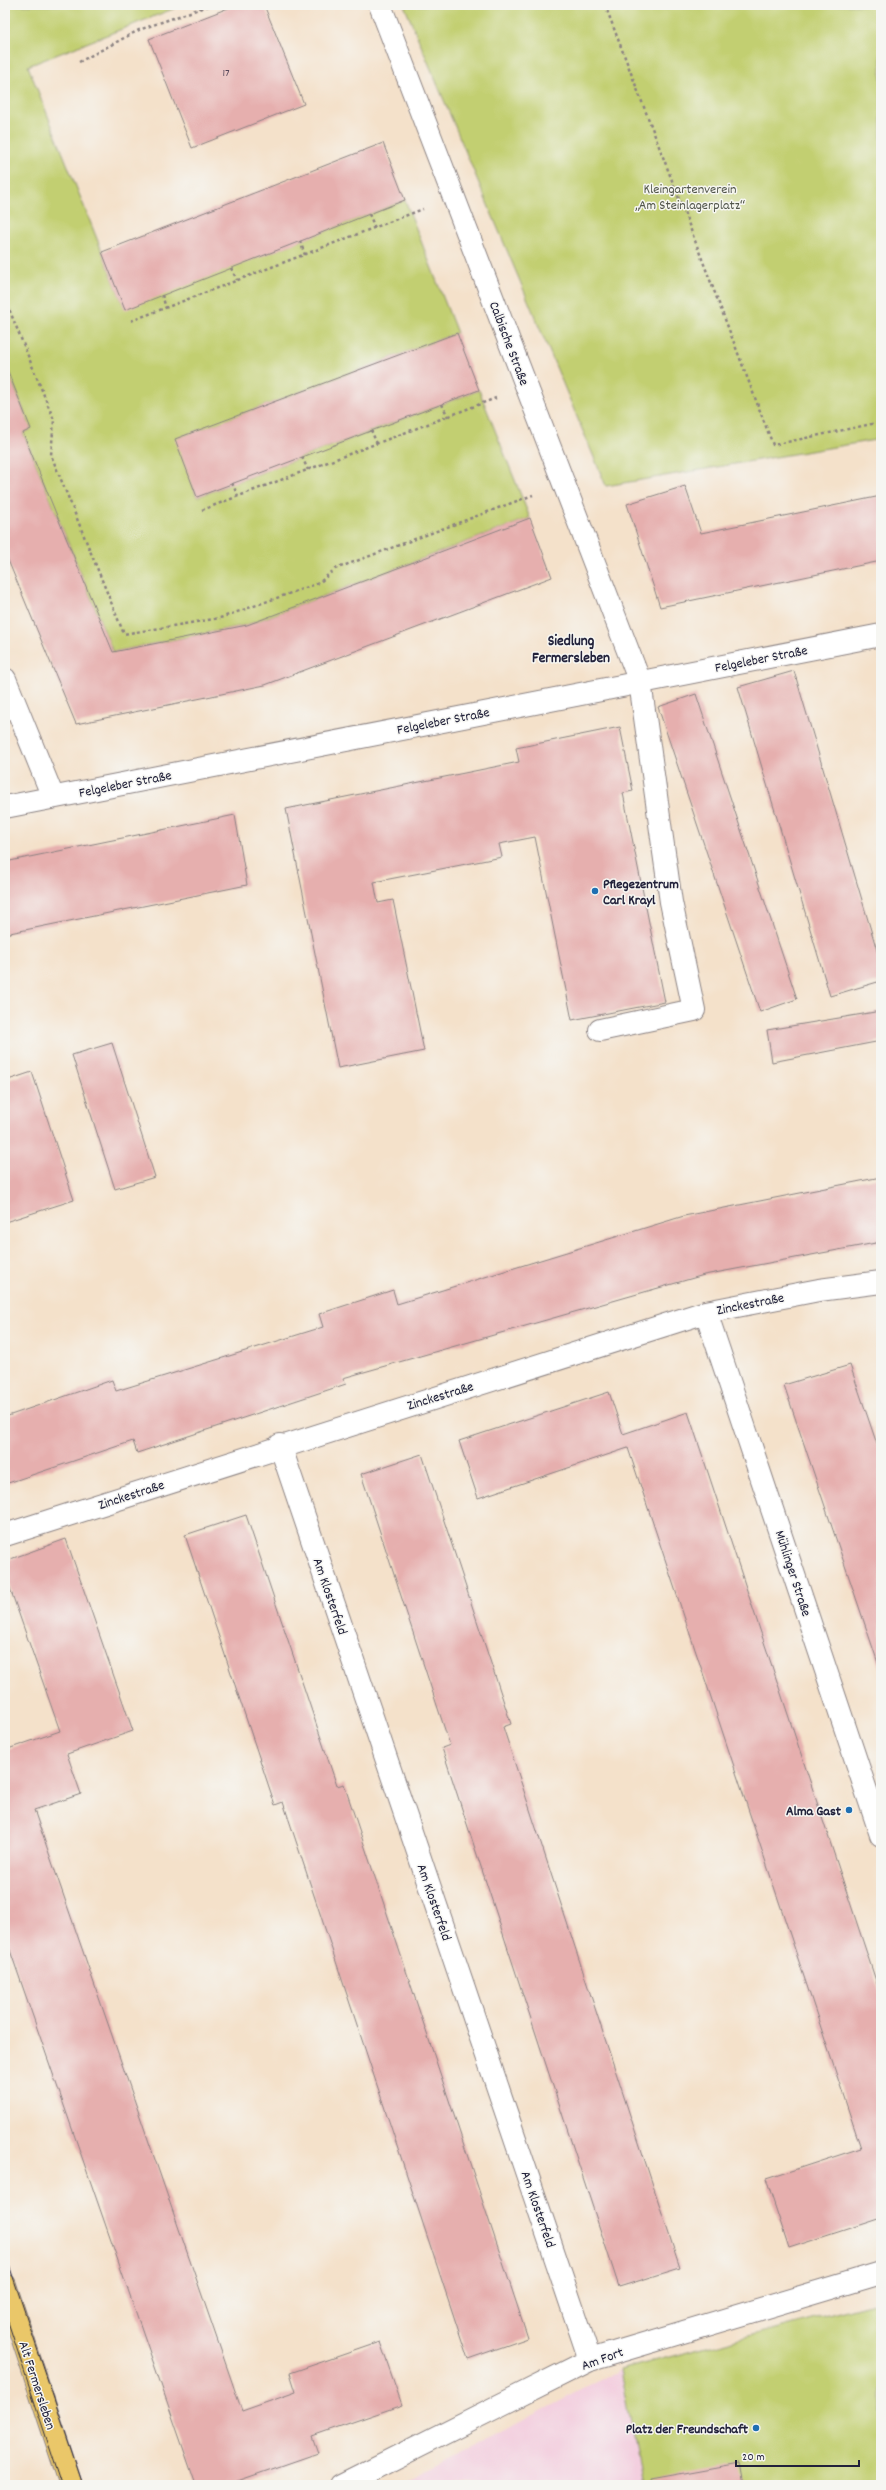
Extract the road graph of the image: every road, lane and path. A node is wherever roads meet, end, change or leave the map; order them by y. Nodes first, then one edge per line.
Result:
1 (210, 5) edge
2 (380, 5) edge
3 (605, 5) edge
4 (79, 62) dead end
5 (454, 198) junction
6 (370, 214) dead end
7 (375, 228) junction
8 (300, 241) dead end
9 (305, 255) junction
10 (232, 268) dead end
11 (237, 280) junction
12 (162, 295) dead end
13 (5, 299) edge
14 (166, 308) junction
15 (131, 321) dead end
16 (526, 387) junction
17 (442, 404) dead end
18 (448, 417) junction
19 (881, 422) edge
20 (371, 430) dead end
21 (377, 444) junction
22 (302, 457) dead end
23 (308, 470) junction
24 (232, 483) dead end
25 (564, 484) junction
26 (238, 496) junction
27 (202, 510) dead end
28 (881, 635) edge
29 (5, 679) edge
30 (640, 682) junction
31 (53, 797) junction
32 (5, 806) edge
33 (600, 1030) dead end
34 (881, 1282) edge
35 (706, 1312) junction
36 (280, 1445) junction
37 (5, 1535) edge
38 (881, 1835) edge
39 (881, 2273) edge
40 (5, 2285) edge
41 (590, 2360) junction
42 (71, 2485) edge
43 (341, 2485) edge

1 - 4 path
2 - 5 street, Calbische Straße
3 - 19 path
5 - 7 path
5 - 16 street, Calbische Straße
6 - 7 path
7 - 9 path
8 - 9 path
9 - 11 path
10 - 11 path
11 - 14 path
12 - 14 path
13 - 25 path
14 - 15 path
16 - 18 path
16 - 25 street, Calbische Straße
17 - 18 path
18 - 21 path
20 - 21 path
21 - 23 path
22 - 23 path
23 - 26 path
24 - 26 path
25 - 30 street, Calbische Straße
26 - 27 path
28 - 30 street, Felgeleber Straße
29 - 31 street
30 - 31 street, Felgeleber Straße
30 - 33 street, Calbische Straße
31 - 32 street, Felgeleber Straße
34 - 35 street, Zinckestraße
35 - 36 street, Zinckestraße
35 - 38 street, Mühlinger Straße
36 - 37 street, Zinckestraße
36 - 41 street, Am Klosterfeld
39 - 41 street, Am Fort
40 - 42 main road, Alt Fermersleben
41 - 43 street, Am Fort

